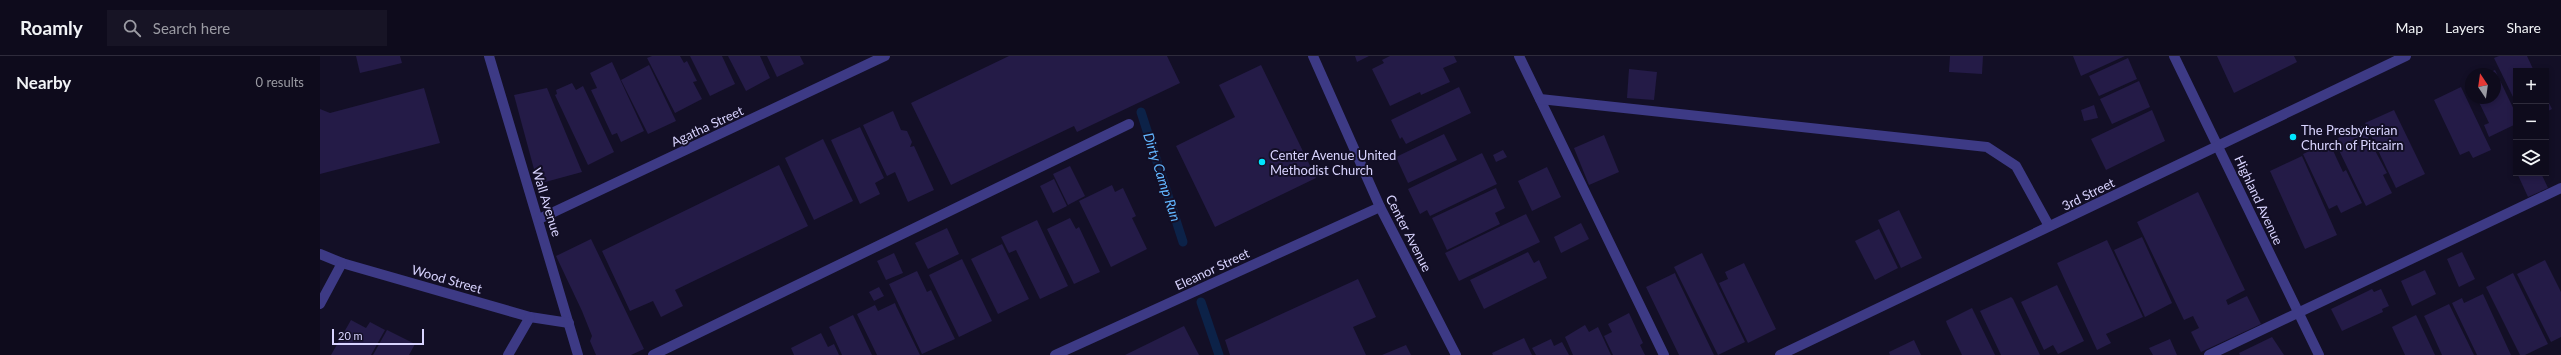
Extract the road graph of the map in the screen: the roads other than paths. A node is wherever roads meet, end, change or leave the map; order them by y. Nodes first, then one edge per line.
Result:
1 (489, 56) edge
2 (884, 56) edge
3 (1313, 56) edge
4 (1519, 56) edge
5 (2174, 56) edge
6 (2406, 56) edge
7 (1540, 99) junction
8 (1129, 124) dead end
9 (2219, 145) junction
10 (2561, 188) edge
11 (1380, 207) junction
12 (539, 219) junction
13 (2049, 226) junction
14 (320, 254) edge
15 (342, 263) junction
16 (320, 304) edge
17 (2298, 312) junction
18 (530, 317) junction
19 (569, 323) junction
20 (508, 355) edge
21 (578, 355) edge
22 (653, 355) edge
23 (1055, 355) edge
24 (1456, 355) edge
25 (1664, 355) edge
26 (1780, 355) edge
27 (2209, 355) edge
28 (2319, 355) edge

1 - 12 street, Wall Avenue
2 - 12 street, Agatha Street
3 - 11 street, Center Avenue
4 - 7 street
5 - 9 street, Highland Avenue
6 - 9 street, 3rd Street
7 - 13 street
7 - 25 street
8 - 22 street
9 - 13 street, 3rd Street
9 - 17 street, Highland Avenue
10 - 17 street
11 - 23 street, Eleanor Street
11 - 24 street, Center Avenue
12 - 19 street, Wall Avenue
13 - 26 street, 3rd Street
14 - 15 street, Wood Street
15 - 16 street
15 - 18 street, Wood Street
17 - 27 street
17 - 28 street, Highland Avenue
18 - 19 street, Wood Street
18 - 20 street
19 - 21 street, Wall Avenue

